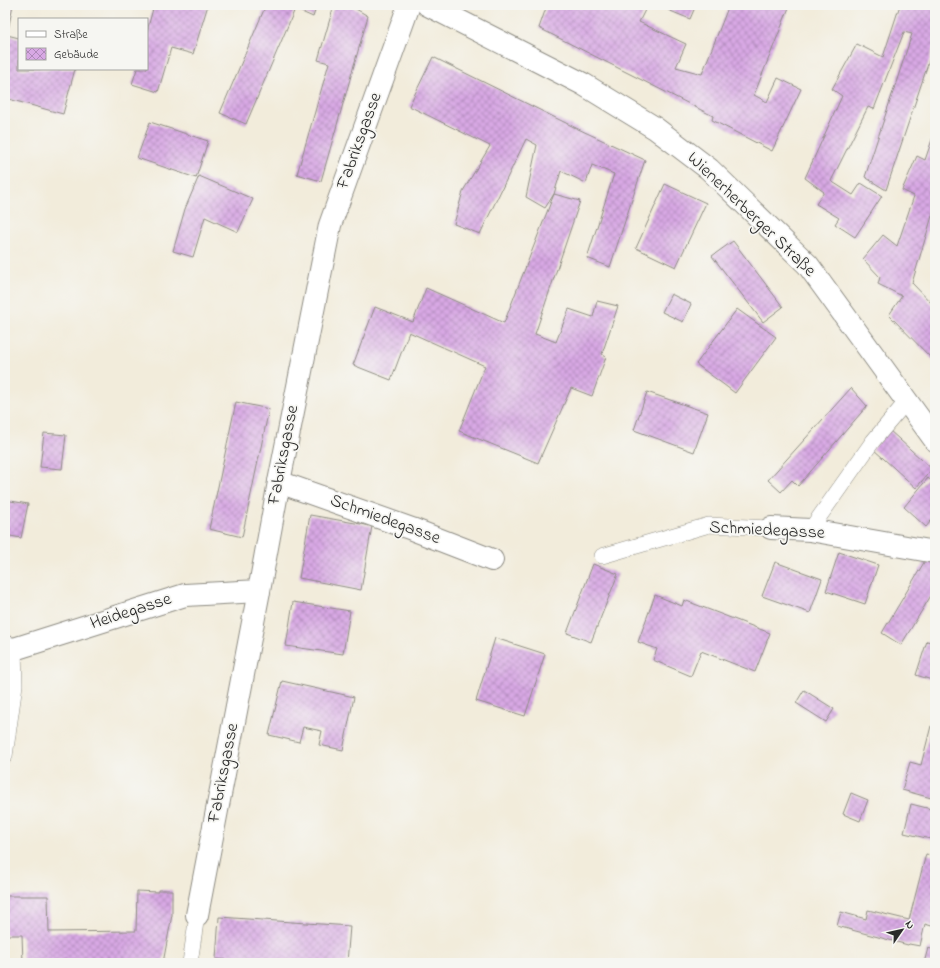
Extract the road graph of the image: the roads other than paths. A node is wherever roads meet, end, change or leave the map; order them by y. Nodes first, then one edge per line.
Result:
1 (408, 5) edge
2 (428, 5) edge
3 (906, 402) junction
4 (935, 440) edge
5 (279, 482) junction
6 (771, 528) joint
7 (810, 530) junction
8 (935, 552) edge
9 (602, 556) dead end
10 (492, 560) dead end
11 (259, 591) junction
12 (10, 648) edge
13 (5, 756) edge
14 (197, 915) joint
15 (190, 963) edge

1 - 5 street, Fabriksgasse
2 - 3 street, Wienerherberger Straße
3 - 4 street, Wienerherberger Straße
3 - 7 lane
5 - 10 street, Schmiedegasse
5 - 11 street, Fabriksgasse
6 - 7 street, Schmiedegasse
6 - 9 lane, Schmiedegasse
7 - 8 street, Schmiedegasse
11 - 12 street, Heidegasse
11 - 14 street, Fabriksgasse
12 - 13 lane
14 - 15 lane

